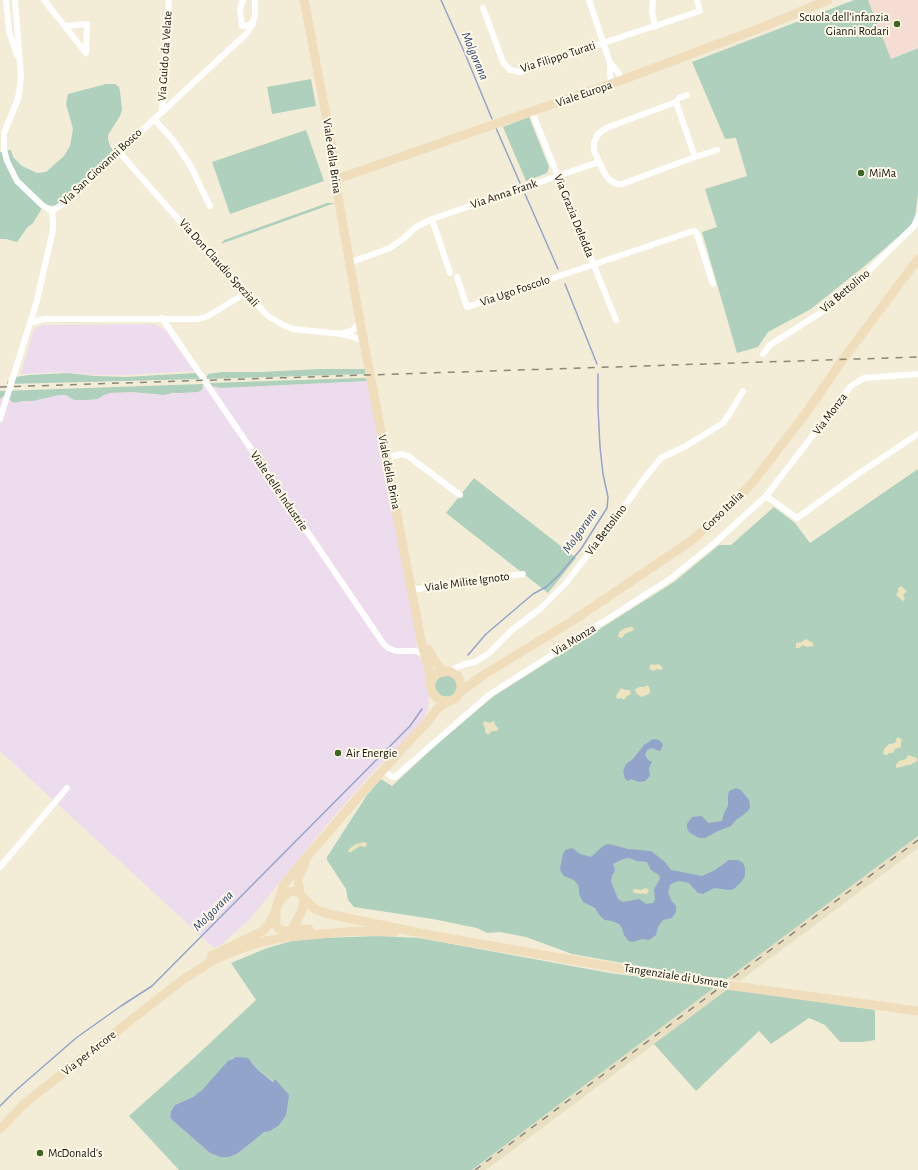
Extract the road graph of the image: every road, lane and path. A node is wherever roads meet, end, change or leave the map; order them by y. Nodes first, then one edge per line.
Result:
1 (6, 0) edge
2 (15, 0) edge
3 (44, 0) edge
4 (169, 0) edge
5 (243, 0) edge
6 (255, 0) edge
7 (304, 0) edge
8 (589, 0) edge
9 (654, 0) edge
10 (697, 0) edge
11 (828, 0) edge
12 (483, 8) dead end
13 (16, 15) junction
14 (7, 20) junction
15 (253, 24) junction
16 (66, 26) junction
17 (655, 27) junction
18 (603, 43) junction
19 (610, 63) junction
20 (20, 66) junction
21 (622, 80) junction
22 (612, 84) junction
23 (687, 95) dead end
24 (676, 102) junction
25 (162, 112) junction
26 (532, 112) junction
27 (154, 119) junction
28 (2, 133) edge
29 (717, 150) dead end
30 (119, 152) junction
31 (695, 157) junction
32 (599, 162) junction
33 (558, 176) junction
34 (337, 179) junction
35 (210, 206) dead end
36 (52, 211) junction
37 (918, 217) edge
38 (432, 219) junction
39 (918, 259) edge
40 (349, 263) junction
41 (594, 265) junction
42 (450, 273) dead end
43 (457, 277) dead end
44 (713, 284) dead end
45 (246, 293) junction
46 (34, 311) junction
47 (162, 318) junction
48 (359, 318) junction
49 (44, 319) junction
50 (616, 320) dead end
51 (30, 323) junction
52 (342, 334) junction
53 (364, 341) junction
54 (763, 354) dead end
55 (918, 374) edge
56 (743, 390) dead end
57 (0, 419) edge
58 (918, 434) edge
59 (387, 458) junction
60 (460, 495) dead end
61 (766, 496) junction
62 (523, 574) dead end
63 (411, 590) junction
64 (418, 622) junction
65 (405, 651) junction
66 (426, 651) junction
67 (462, 665) junction
68 (446, 671) junction
69 (485, 674) junction
70 (459, 678) junction
71 (431, 688) junction
72 (460, 692) junction
73 (448, 701) junction
74 (427, 722) junction
75 (383, 770) junction
76 (67, 788) dead end
77 (309, 855) junction
78 (0, 866) edge
79 (301, 895) junction
80 (276, 908) junction
81 (286, 931) junction
82 (355, 931) junction
83 (435, 936) junction
84 (237, 950) junction
85 (181, 981) junction
86 (918, 1011) edge
87 (0, 1129) edge

1 - 14 street
2 - 13 street
3 - 16 street
4 - 25 street, Via Guido da Velate
5 - 15 street
6 - 15 street
7 - 34 main road, Viale della Brina
8 - 18 street
9 - 17 street
10 - 17 street, Via Filippo Turati
11 - 21 main road, Viale Europa
12 - 18 street, Via Filippo Turati
13 - 14 street
13 - 20 street
14 - 20 street
15 - 25 street, Via San Giovanni Bosco
16 - 16 street
17 - 18 street, Via Filippo Turati
18 - 19 street
19 - 21 street
19 - 22 street
20 - 28 street
21 - 22 main road, Viale Europa
22 - 26 main road, Viale Europa
23 - 24 street
24 - 31 street
24 - 32 street
25 - 27 street, Via San Giovanni Bosco
26 - 33 street, Via Grazia Deledda
26 - 34 main road, Viale Europa
27 - 30 street, Via San Giovanni Bosco
27 - 35 street
28 - 36 street
29 - 31 street
30 - 36 street, Via San Giovanni Bosco
30 - 45 street, Via Don Claudio Speziali
31 - 32 street
32 - 33 street, Via Anna Frank
33 - 38 street, Via Anna Frank
33 - 41 street, Via Grazia Deledda
34 - 40 main road, Viale della Brina
36 - 46 street, Via San Giovanni Bosco
37 - 54 street, Via Bettolino
38 - 40 street, Via Anna Frank
38 - 42 street
39 - 69 main road, Corso Italia
40 - 48 main road, Viale della Brina
41 - 43 street, Via Ugo Foscolo
41 - 44 street
41 - 50 street, Via Grazia Deledda
45 - 47 street
45 - 52 street, Via Don Claudio Speziali
46 - 49 street
46 - 51 street, Via San Giovanni Bosco
47 - 49 street
47 - 65 street, Viale delle Industrie
48 - 52 street
48 - 53 main road, Viale della Brina
49 - 51 street
51 - 57 street, Via San Giovanni Bosco
52 - 53 street, Via Don Claudio Speziali
53 - 59 main road, Viale della Brina
55 - 61 street, Via Monza
56 - 67 street, Via Bettolino
58 - 61 street
59 - 60 street
59 - 63 main road, Viale della Brina
61 - 75 street, Via Monza
62 - 63 street, Viale Milite Ignoto
63 - 64 main road, Viale della Brina
64 - 66 main road, Viale della Brina
64 - 66 main road, Viale della Brina
65 - 66 street, Viale delle Industrie
65 - 66 street
66 - 68 main road, Viale della Brina
66 - 71 main road, Viale della Brina
67 - 68 street, Via Bettolino
67 - 70 street
68 - 70 main road
68 - 71 main road
69 - 70 main road
69 - 72 main road, Corso Italia
70 - 72 main road
71 - 73 main road
71 - 74 main road, Viale della Brina
72 - 73 main road
73 - 74 main road
74 - 75 main road
75 - 77 main road
76 - 78 street
77 - 79 main road
77 - 80 main road
79 - 80 main road
79 - 81 main road
79 - 83 main road
80 - 81 main road
80 - 85 main road
81 - 82 main road
81 - 84 main road
82 - 83 main road
82 - 84 main road
83 - 86 main road, Tangenziale di Usmate
84 - 85 main road
85 - 87 main road, Via per Arcore

